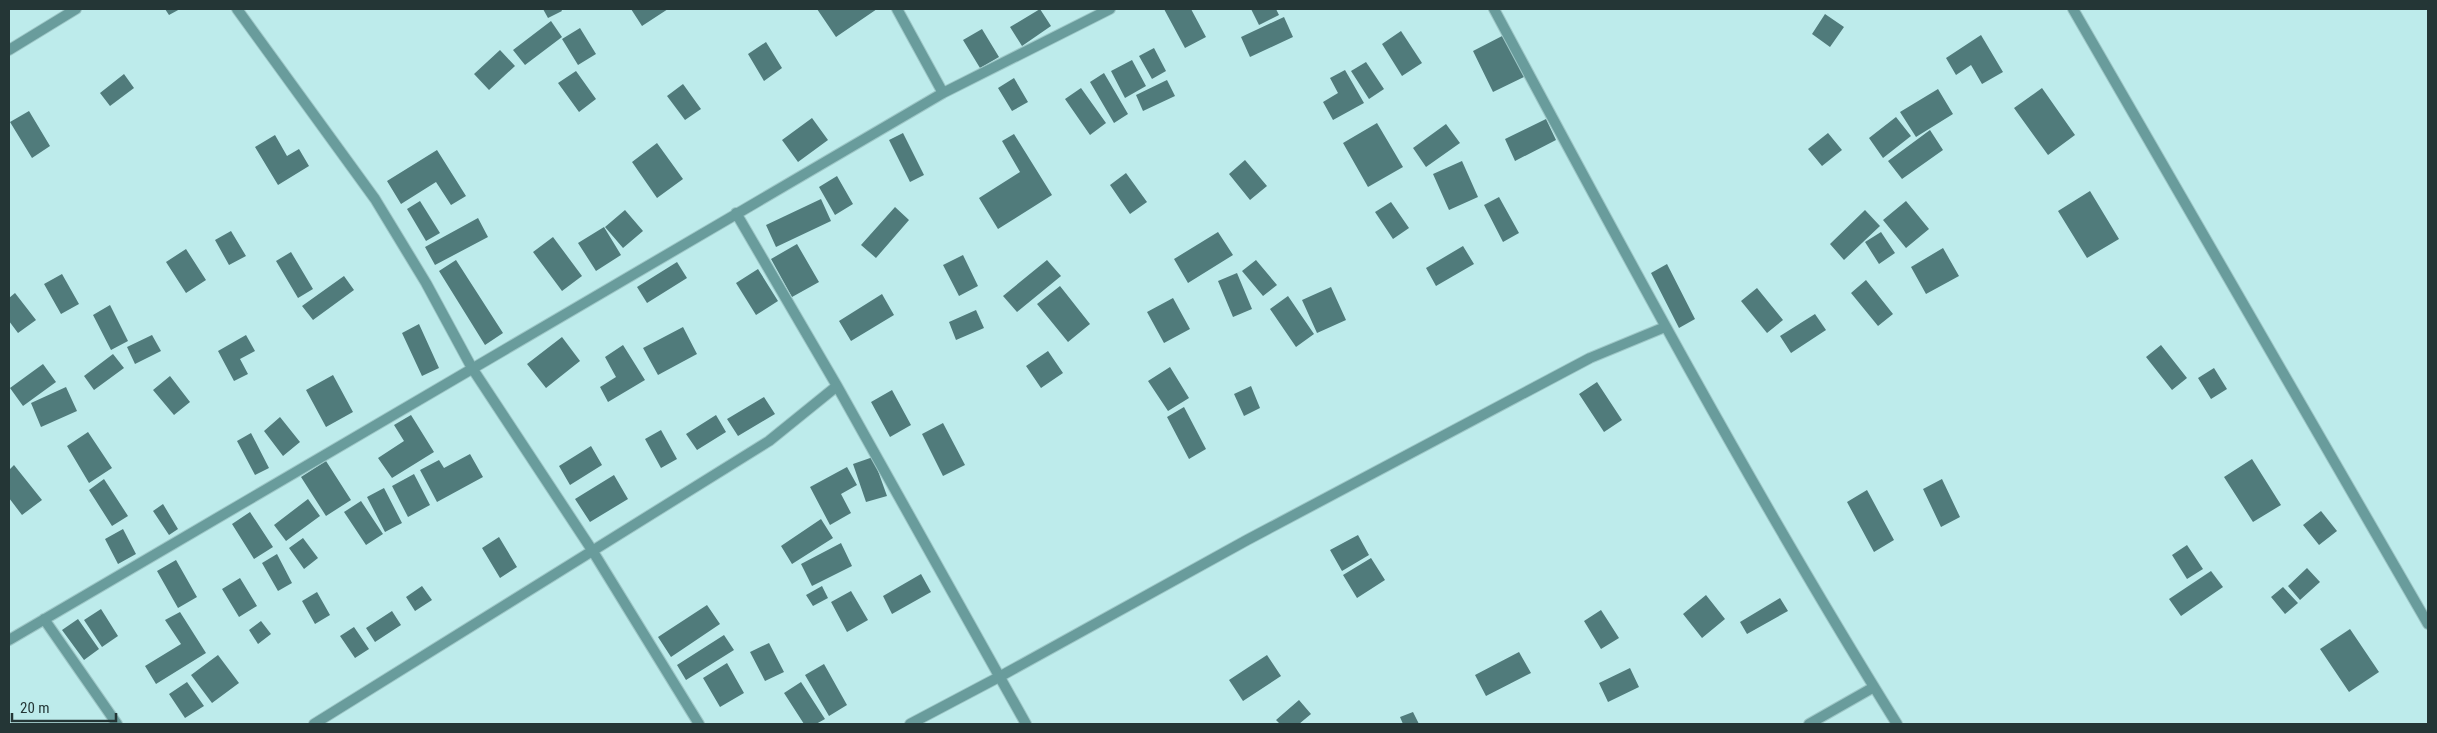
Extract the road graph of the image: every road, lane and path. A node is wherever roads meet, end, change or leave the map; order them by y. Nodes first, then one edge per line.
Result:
1 (76, 9) edge
2 (237, 9) edge
3 (897, 9) edge
4 (1110, 9) edge
5 (1494, 9) edge
6 (2073, 9) edge
7 (9, 50) edge
8 (943, 93) junction
9 (736, 213) junction
10 (1664, 327) junction
11 (472, 368) junction
12 (837, 386) junction
13 (592, 550) junction
14 (44, 619) junction
15 (2428, 624) edge
16 (9, 640) edge
17 (999, 677) junction
18 (1874, 687) junction
19 (117, 724) edge
20 (314, 724) edge
21 (699, 724) edge
22 (910, 724) edge
23 (1026, 724) edge
24 (1809, 724) edge
25 (1897, 724) edge

1 - 7 street
2 - 11 street
3 - 8 street
4 - 8 street
5 - 10 street
6 - 15 street
8 - 9 street
9 - 11 street
9 - 12 street
10 - 17 street
10 - 18 street
11 - 13 street
11 - 14 street
12 - 13 street
12 - 17 street
13 - 20 street
13 - 21 street
14 - 16 street
14 - 19 street
17 - 22 street
17 - 23 street
18 - 24 street
18 - 25 street

